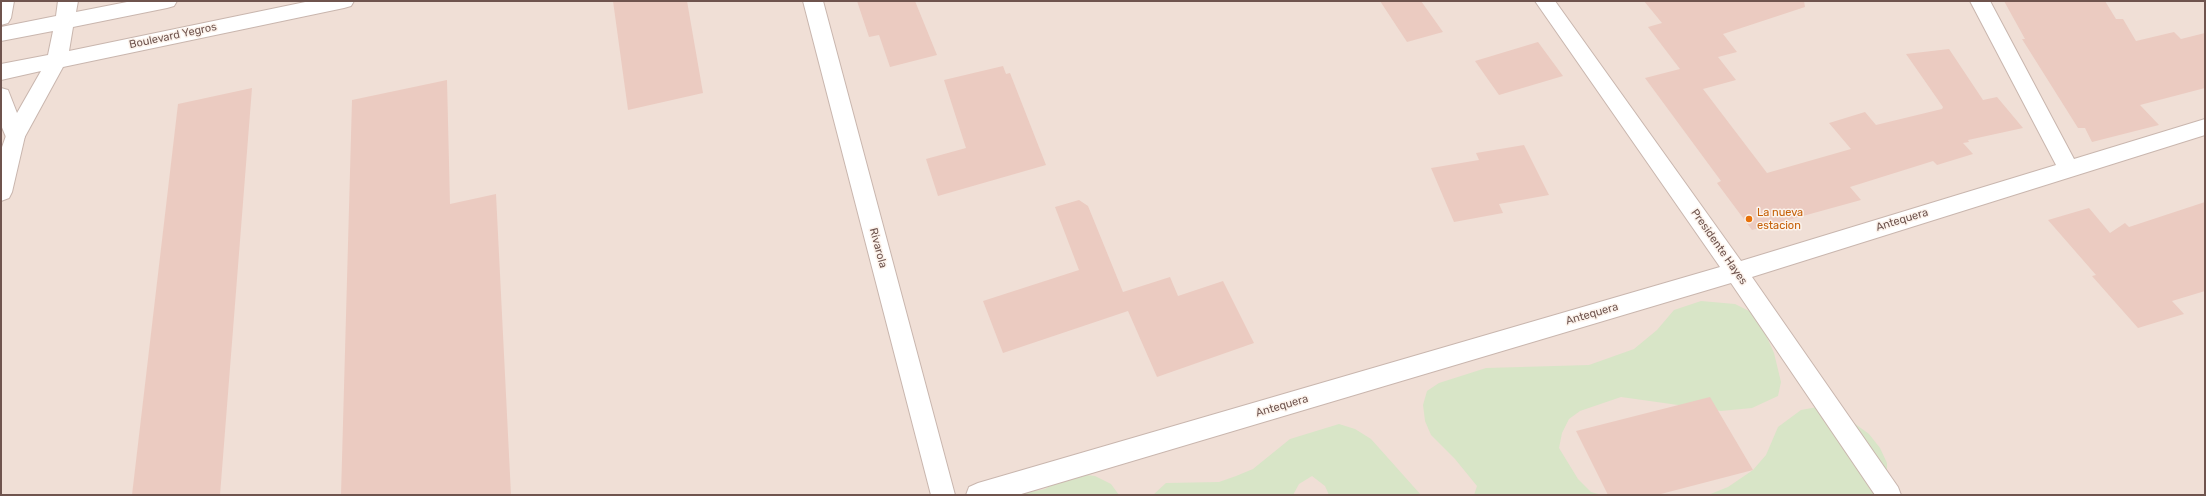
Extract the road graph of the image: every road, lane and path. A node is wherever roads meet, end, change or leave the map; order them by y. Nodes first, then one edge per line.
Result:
1 (4, 1) edge
2 (68, 1) edge
3 (167, 1) edge
4 (344, 1) edge
5 (813, 1) edge
6 (1545, 1) edge
7 (1980, 1) edge
8 (1, 18) edge
9 (64, 22) junction
10 (1, 34) edge
11 (57, 60) junction
12 (1, 72) edge
13 (1, 96) edge
14 (2205, 127) edge
15 (15, 136) junction
16 (2068, 168) junction
17 (1, 192) edge
18 (1736, 272) junction
19 (942, 495) edge
20 (978, 495) edge
21 (1889, 495) edge

1 - 8 street
2 - 9 street
3 - 9 street
4 - 11 street, Boulevard Yegros
5 - 19 street, Rivarola
6 - 18 street, Presidente Hayes
7 - 16 street
9 - 10 street
9 - 11 street
11 - 12 street, Boulevard Yegros
11 - 15 street
13 - 15 street
14 - 16 street, Antequera
15 - 17 street
16 - 18 street, Antequera
18 - 20 street, Antequera
18 - 21 street, Presidente Hayes

